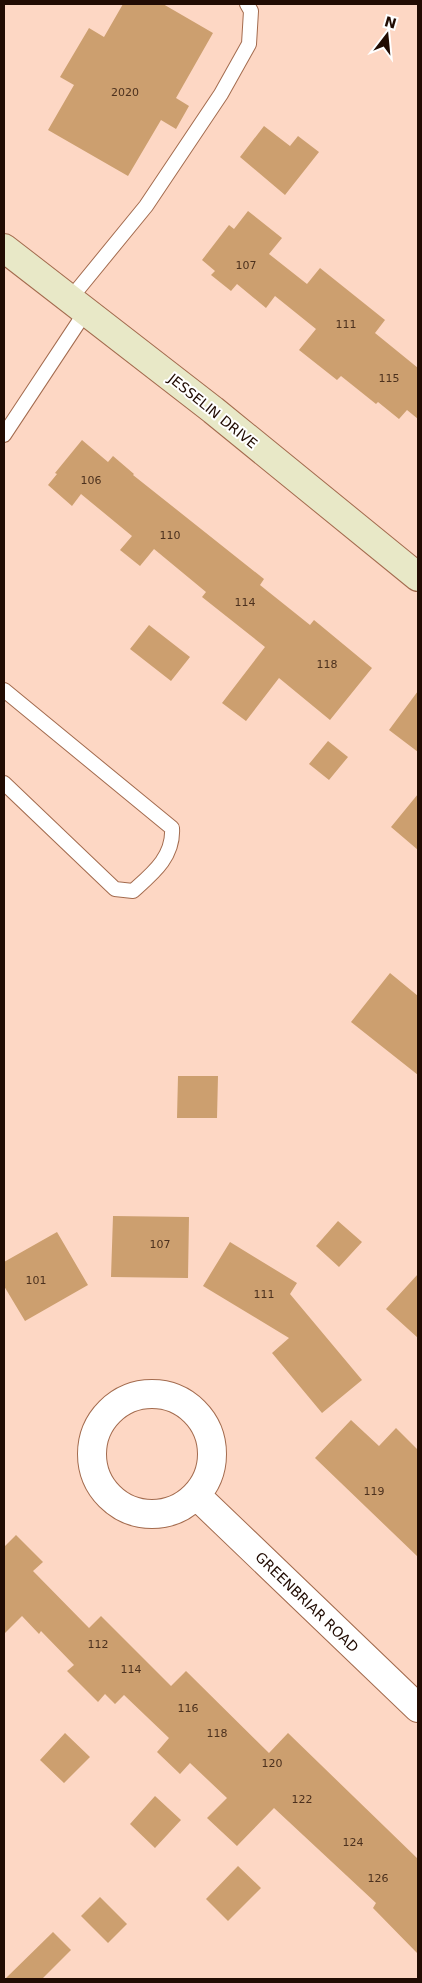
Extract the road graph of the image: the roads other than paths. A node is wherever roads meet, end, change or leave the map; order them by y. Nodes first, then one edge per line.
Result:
1 (247, 4) edge
2 (4, 248) edge
3 (78, 305) junction
4 (4, 435) edge
5 (418, 577) edge
6 (4, 690) edge
7 (4, 783) edge
8 (196, 1495) junction
9 (418, 1708) edge

1 - 3 lane
2 - 3 street, JESSELIN DRIVE
3 - 4 lane
3 - 5 street, JESSELIN DRIVE
6 - 7 lane
8 - 8 street
8 - 9 street, GREENBRIAR ROAD

